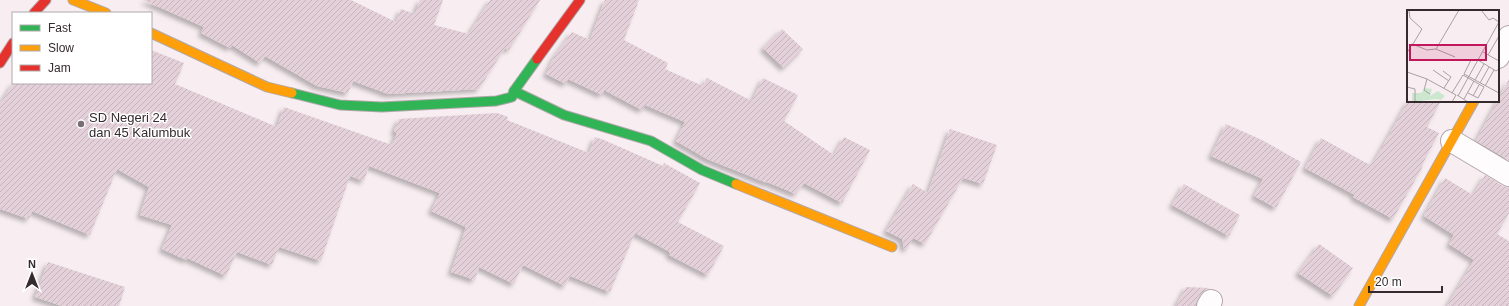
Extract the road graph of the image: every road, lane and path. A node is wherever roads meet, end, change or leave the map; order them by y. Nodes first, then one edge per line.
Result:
1 (46, 0) edge
2 (73, 0) edge
3 (580, 0) edge
4 (35, 12) edge
5 (103, 12) edge
6 (152, 33) edge
7 (1509, 37) edge
8 (12, 45) edge
9 (1499, 55) edge
10 (0, 62) edge
11 (514, 91) junction
12 (1473, 102) edge
13 (1452, 141) junction
14 (1509, 175) edge
15 (892, 247) dead end
16 (1360, 306) edge

1 - 4 street
2 - 5 street
3 - 11 street
6 - 11 street
7 - 9 street
8 - 10 street
11 - 15 street
12 - 13 street
13 - 14 street
13 - 16 street

